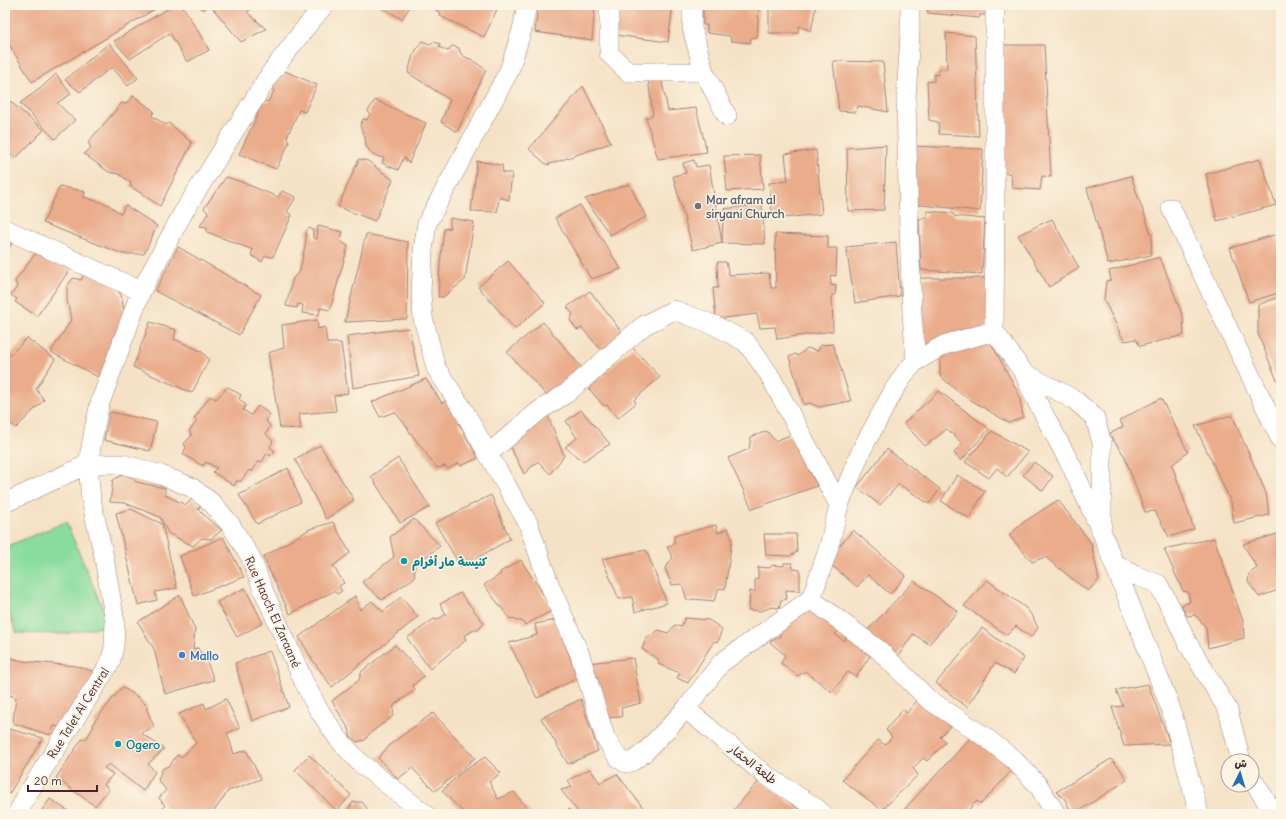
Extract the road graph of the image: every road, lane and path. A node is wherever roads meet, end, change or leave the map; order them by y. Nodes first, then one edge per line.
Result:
1 (324, 5) edge
2 (528, 5) edge
3 (609, 5) edge
4 (692, 5) edge
5 (910, 5) edge
6 (995, 5) edge
7 (704, 72) junction
8 (727, 116) dead end
9 (1171, 208) dead end
10 (5, 229) edge
11 (141, 291) junction
12 (994, 331) junction
13 (916, 361) junction
14 (1024, 373) junction
15 (1281, 440) edge
16 (488, 454) junction
17 (88, 464) junction
18 (5, 504) edge
19 (839, 505) junction
20 (1102, 533) junction
21 (1113, 562) junction
22 (811, 598) junction
23 (686, 709) junction
24 (1239, 753) edge
25 (1260, 791) edge
26 (1281, 806) edge
27 (17, 814) edge
28 (425, 814) edge
29 (823, 814) edge
30 (1056, 814) edge
31 (1199, 814) edge

1 - 11 street, Rue Talet Al Central
2 - 16 street
3 - 7 street
4 - 7 street
5 - 13 street
6 - 12 street
7 - 8 street
9 - 15 street
10 - 11 street
11 - 17 street, Rue Talet Al Central
12 - 13 street
12 - 14 street
13 - 19 street
14 - 20 street
14 - 20 street
16 - 19 street
16 - 23 street
17 - 18 street
17 - 27 street, Rue Talet Al Central
17 - 28 street, Rue Haoch El Zaraané
19 - 22 street
20 - 21 street
21 - 24 street
21 - 31 street
22 - 23 street
22 - 30 street
23 - 29 street, طلعة الحمّار
25 - 26 street

